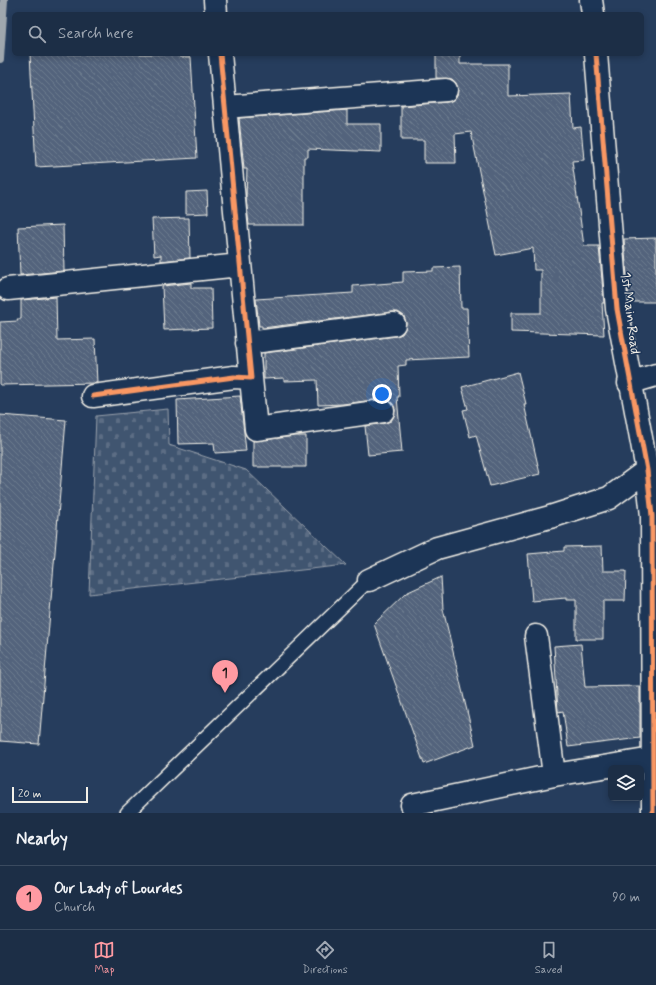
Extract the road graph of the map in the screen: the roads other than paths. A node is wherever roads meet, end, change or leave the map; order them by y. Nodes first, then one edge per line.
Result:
1 (215, 0) edge
2 (592, 0) edge
3 (216, 12) edge
4 (593, 12) edge
5 (220, 56) edge
6 (596, 56) edge
7 (446, 90) dead end
8 (225, 108) junction
9 (240, 265) junction
10 (8, 289) dead end
11 (394, 324) dead end
12 (247, 343) junction
13 (656, 375) edge
14 (250, 378) junction
15 (629, 383) junction
16 (93, 396) dead end
17 (383, 411) dead end
18 (651, 470) edge
19 (369, 580) joint
20 (654, 624) edge
21 (536, 636) dead end
22 (652, 759) junction
23 (554, 775) junction
24 (412, 804) dead end
25 (127, 813) edge
26 (653, 813) edge

1 - 3 street
2 - 4 street
5 - 8 street
6 - 15 street, 1st Main Road
7 - 8 street
8 - 9 street
9 - 10 street
9 - 12 street
11 - 12 street
12 - 14 street
13 - 15 street
14 - 16 street
14 - 17 street
15 - 18 street, 1st Main Road
18 - 19 street
18 - 20 street, 1st Main Road
19 - 25 lane
20 - 22 street, 1st Main Road
21 - 23 street
22 - 23 street
22 - 26 street, 1st Main Road
23 - 24 street

